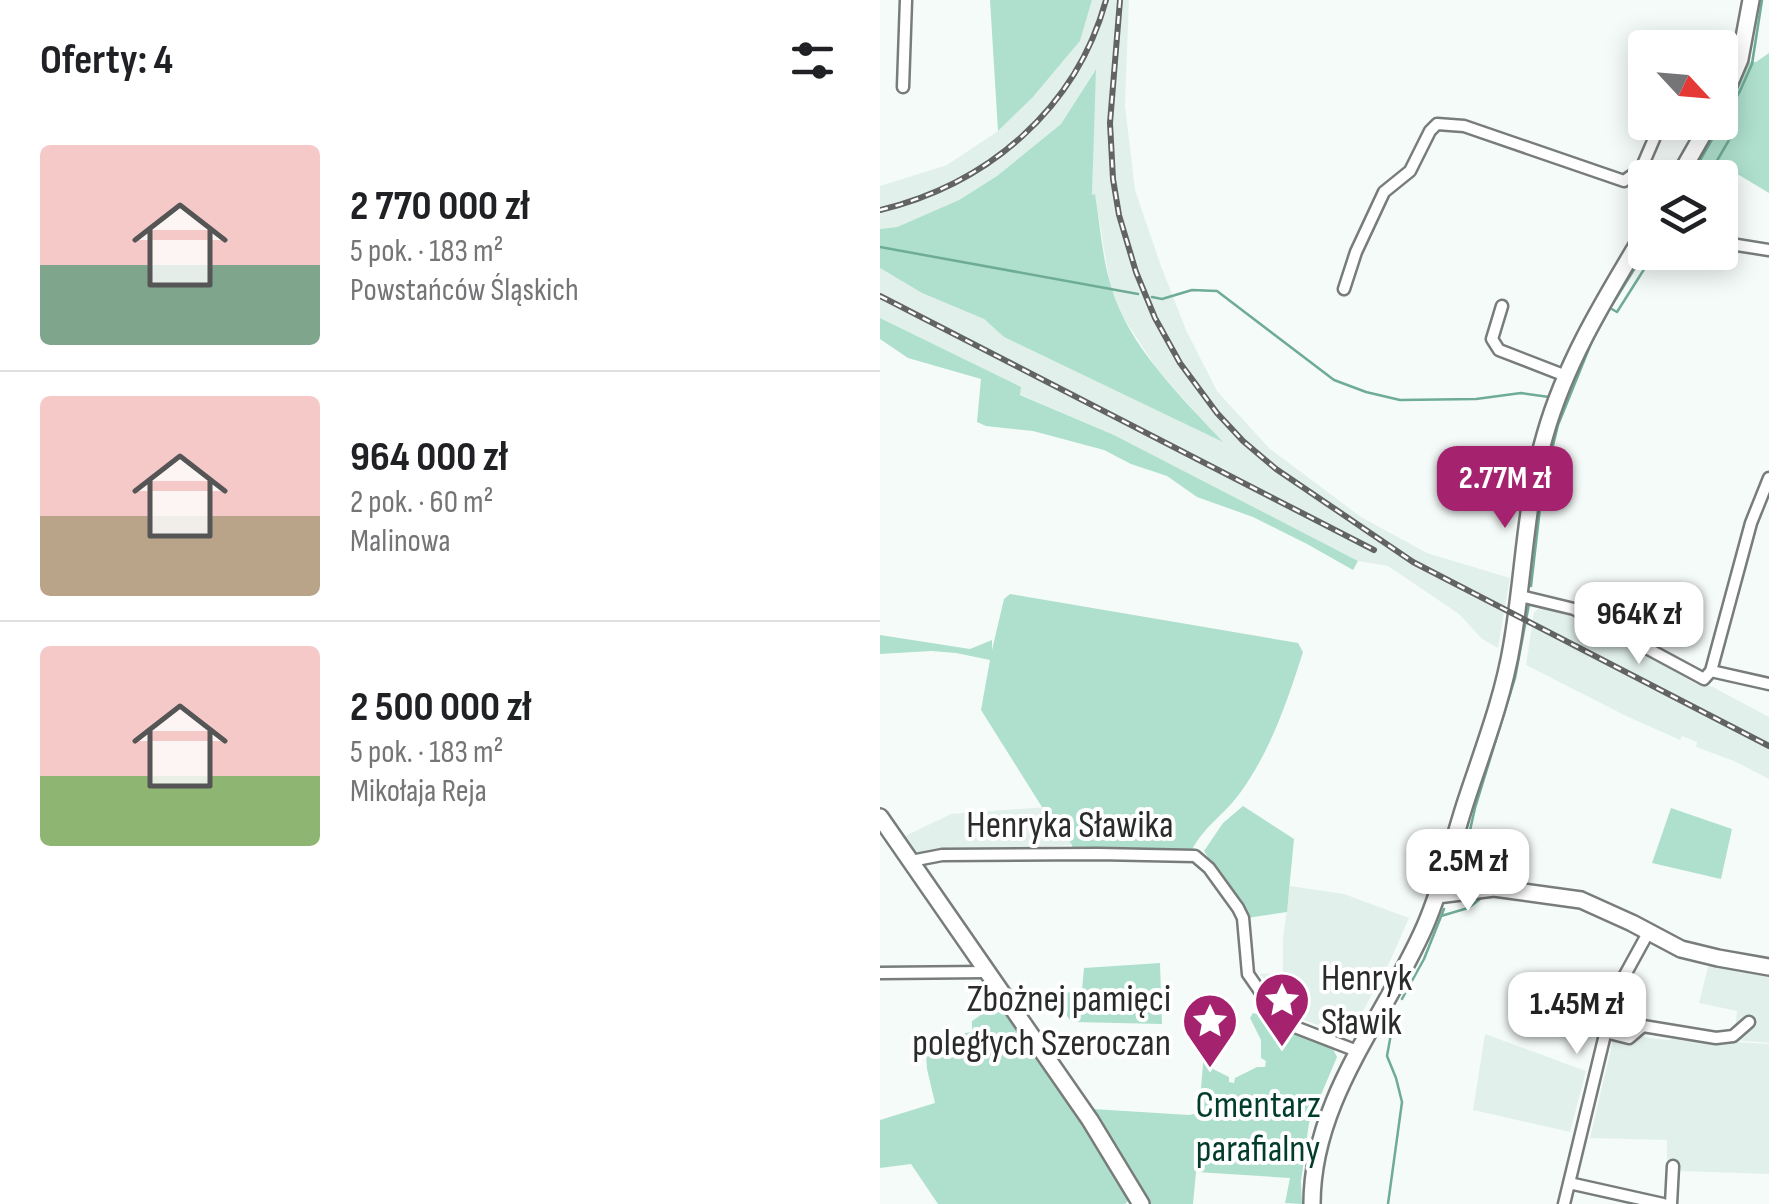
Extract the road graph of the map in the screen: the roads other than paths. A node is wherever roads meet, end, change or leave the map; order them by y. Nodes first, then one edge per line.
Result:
1 (906, 0) edge
2 (1752, 0) edge
3 (1738, 65) edge
4 (903, 87) dead end
5 (1654, 140) edge
6 (1738, 244) edge
7 (1769, 250) edge
8 (1628, 261) edge
9 (1344, 289) dead end
10 (1502, 306) dead end
11 (1566, 376) junction
12 (1769, 478) edge
13 (1520, 596) junction
14 (1712, 671) junction
15 (1769, 684) edge
16 (880, 817) edge
17 (911, 861) junction
18 (1446, 864) junction
19 (1494, 888) junction
20 (1437, 895) junction
21 (1648, 933) junction
22 (1769, 967) edge
23 (986, 972) junction
24 (880, 973) edge
25 (1750, 1022) dead end
26 (1605, 1032) junction
27 (1357, 1052) junction
28 (1673, 1166) dead end
29 (1569, 1184) junction
30 (1142, 1204) edge
31 (1312, 1204) edge
32 (1564, 1204) edge
33 (1663, 1204) edge
34 (1671, 1204) edge

1 - 4 street
2 - 3 street
5 - 9 street
6 - 7 street
8 - 11 street
10 - 11 street
11 - 13 street
12 - 14 street
13 - 14 street
13 - 18 street
14 - 15 street
16 - 17 street
17 - 23 street
17 - 27 street, Henryka Sławika
18 - 19 street
18 - 20 street
19 - 20 street
19 - 21 street
20 - 27 street
21 - 22 street
21 - 26 street
23 - 24 street
23 - 30 street
25 - 26 street
26 - 29 street
27 - 31 street
28 - 34 street
29 - 32 street
29 - 33 street

